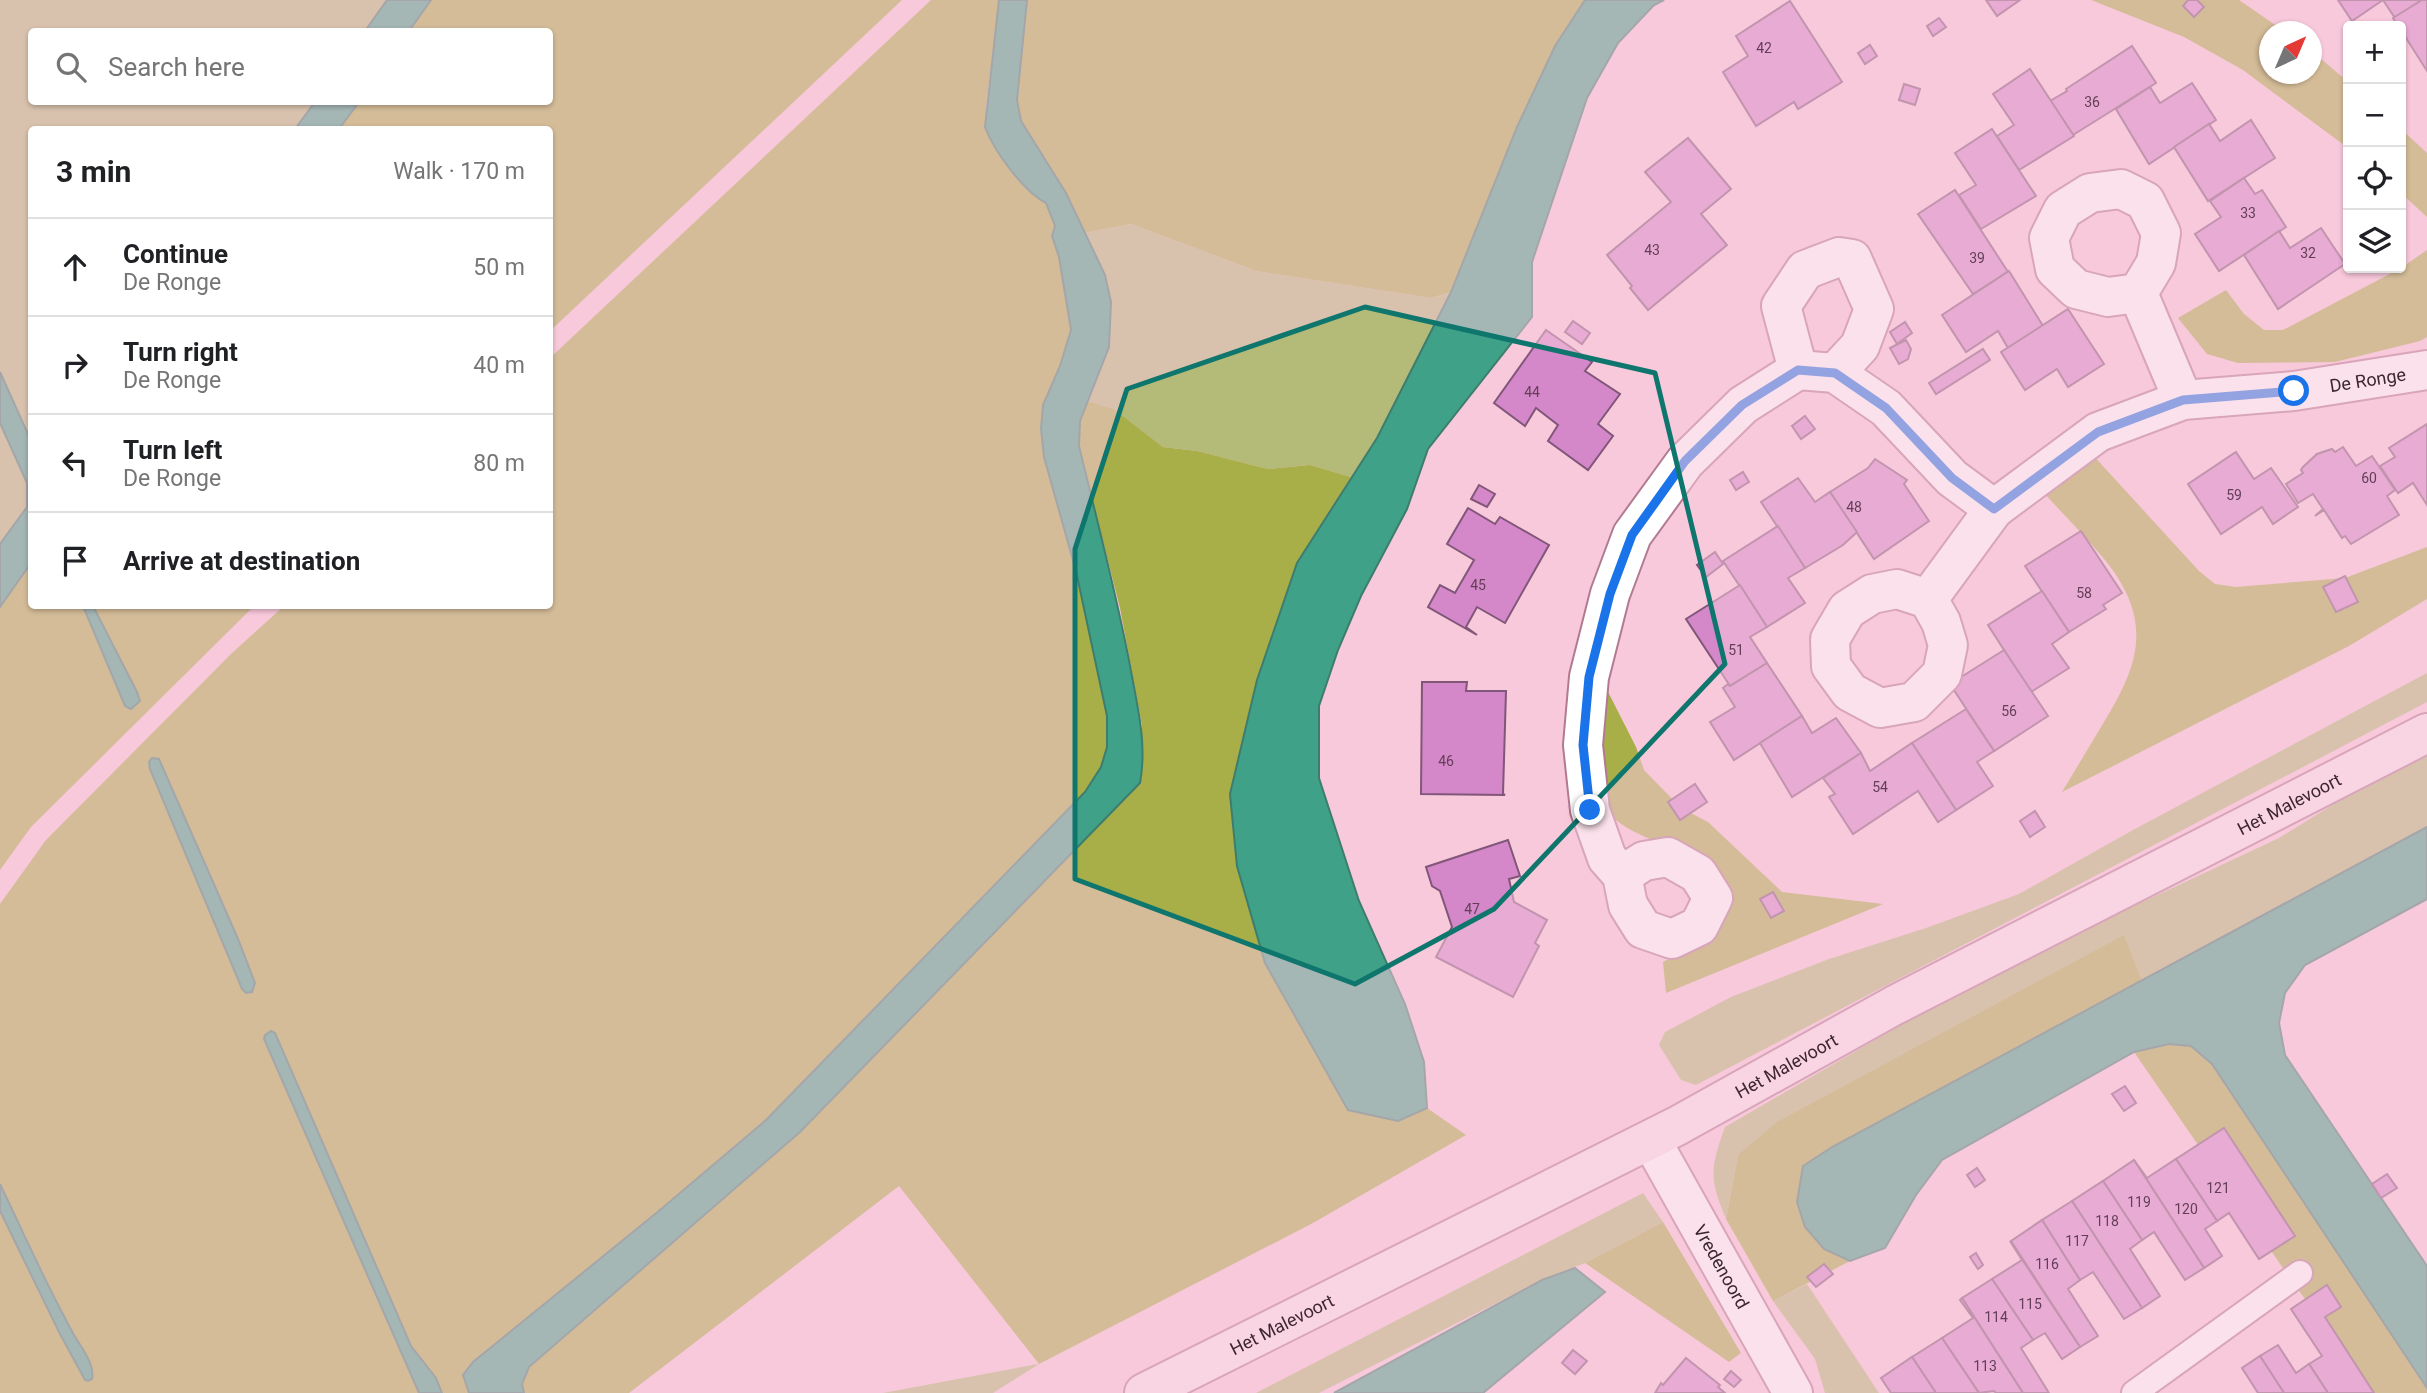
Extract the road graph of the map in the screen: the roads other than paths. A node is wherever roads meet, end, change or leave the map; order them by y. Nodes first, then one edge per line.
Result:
1 (2138, 293) dead end
2 (1798, 370) junction
3 (2427, 370) edge
4 (1835, 373) junction
5 (2183, 400) junction
6 (1994, 509) junction
7 (1928, 599) dead end
8 (2427, 733) edge
9 (1622, 874) dead end
10 (1651, 1140) junction
11 (2300, 1273) dead end
12 (1144, 1393) edge
13 (1793, 1393) edge
14 (2134, 1393) edge

1 - 5 street
2 - 4 street
2 - 4 street
2 - 9 street
3 - 5 street, De Ronge
4 - 6 street
5 - 6 street, De Ronge
6 - 7 street, De Ronge
8 - 10 street, Het Malevoort
10 - 12 street, Het Malevoort
10 - 13 street, Vredenoord
11 - 14 lane

